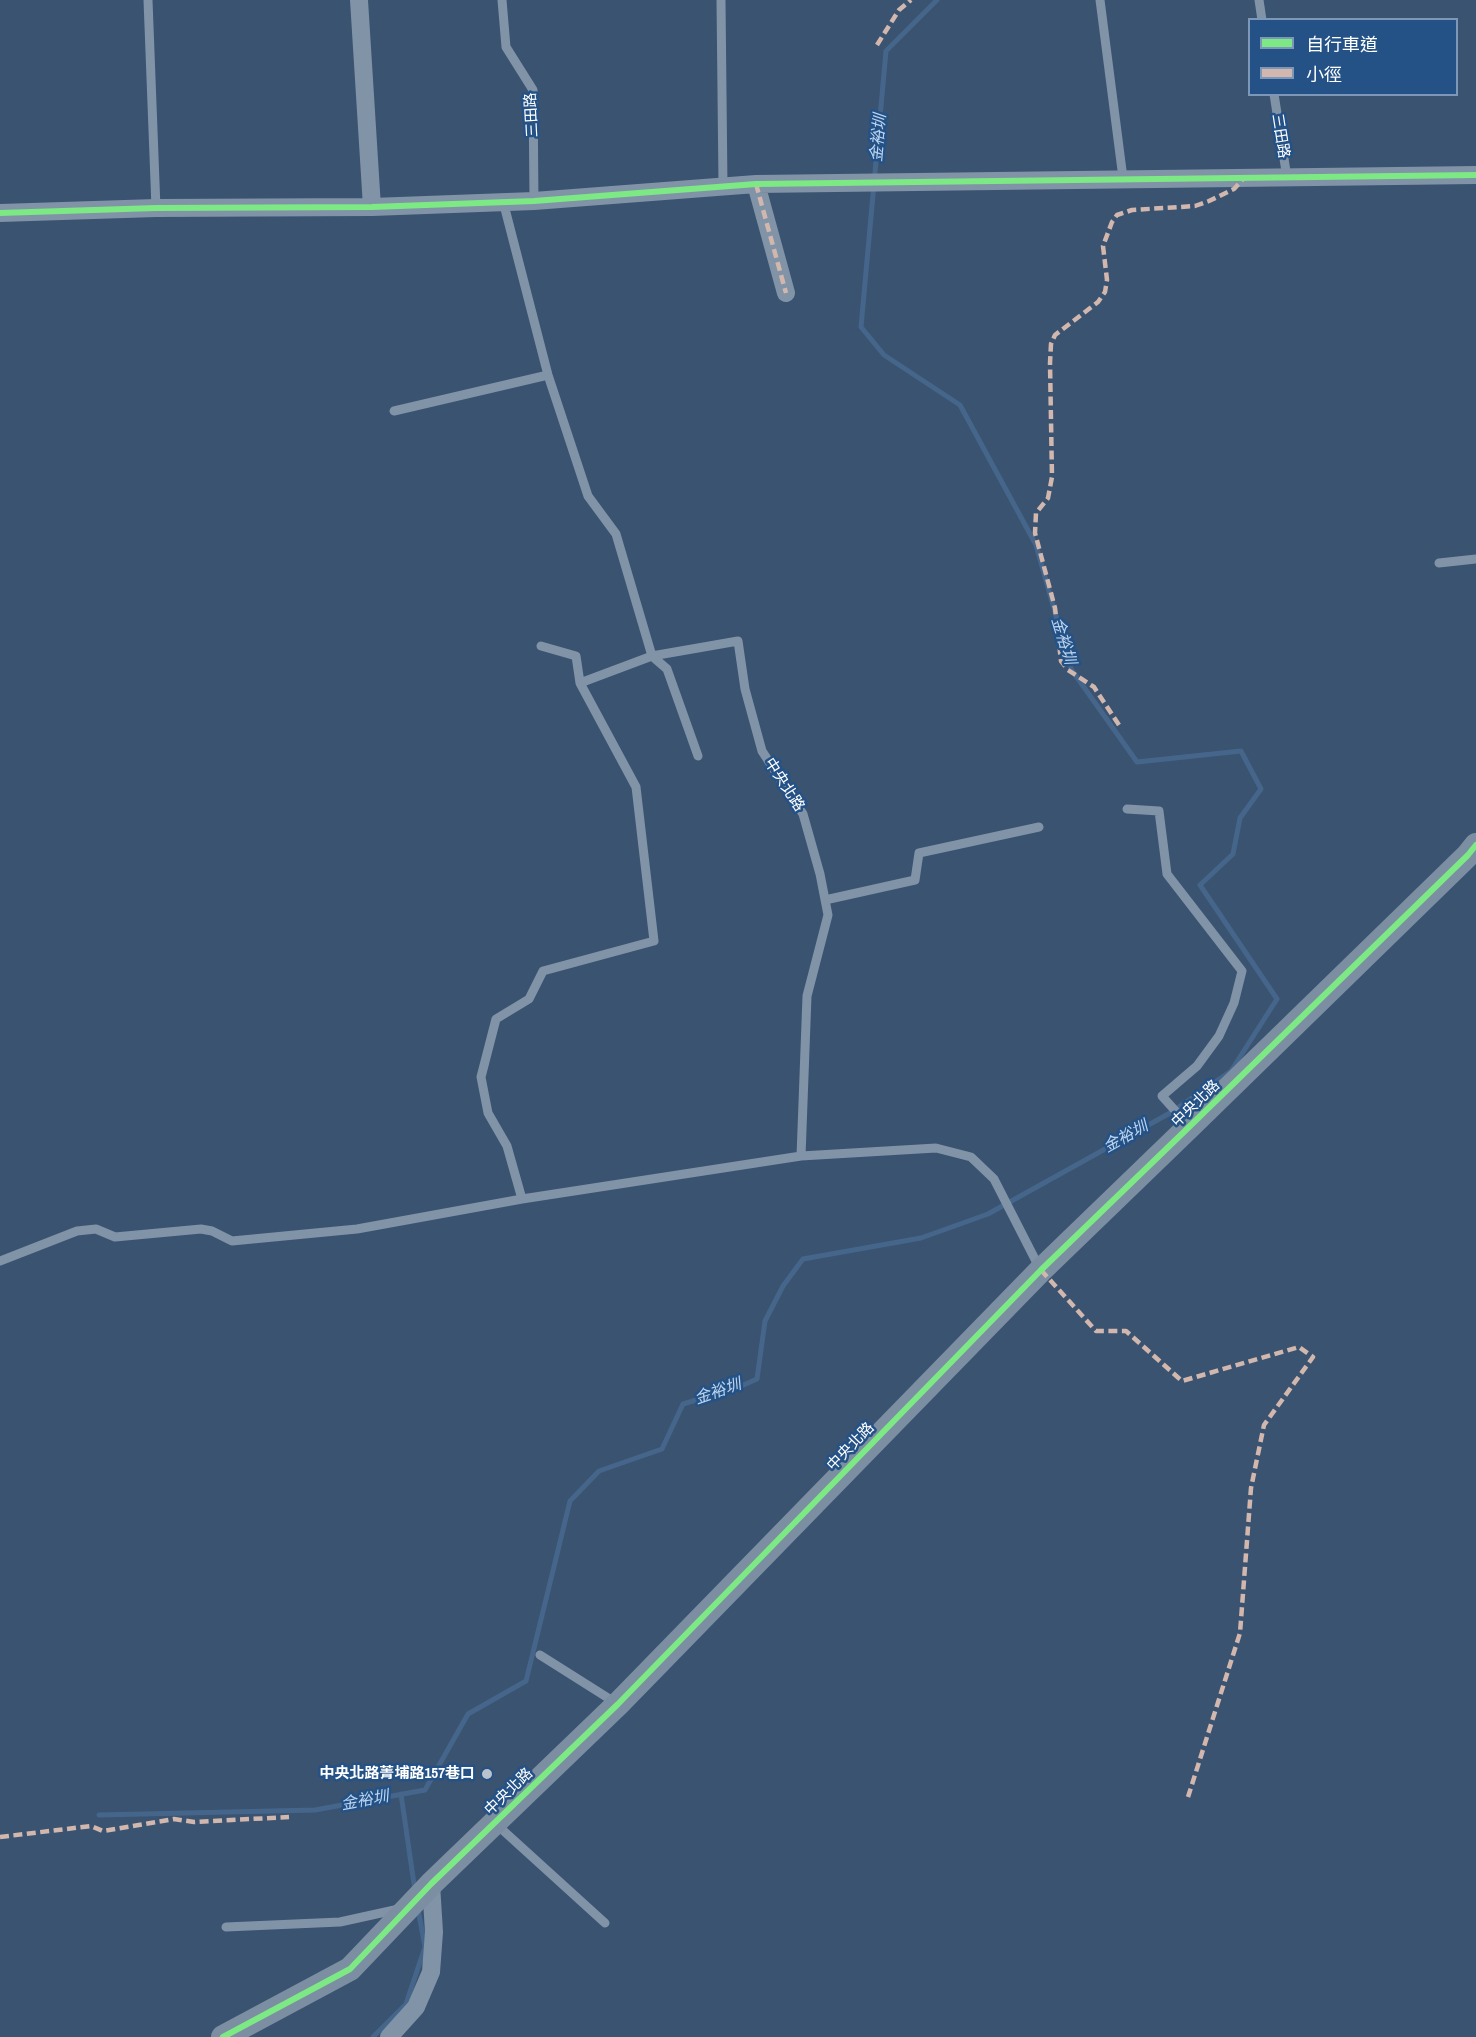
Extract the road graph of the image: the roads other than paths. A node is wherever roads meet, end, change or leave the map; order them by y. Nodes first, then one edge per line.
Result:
1 (148, 0) edge
2 (359, 0) edge
3 (502, 0) edge
4 (721, 0) edge
5 (1100, 0) edge
6 (1259, 0) edge
7 (1262, 18) edge
8 (1274, 96) edge
9 (1476, 174) edge
10 (1123, 178) junction
11 (1287, 178) junction
12 (756, 184) junction
13 (723, 186) junction
14 (503, 201) junction
15 (534, 201) junction
16 (372, 207) junction
17 (156, 208) junction
18 (0, 213) edge
19 (786, 293) dead end
20 (548, 375) junction
21 (394, 411) dead end
22 (1476, 560) edge
23 (1438, 563) dead end
24 (541, 646) dead end
25 (652, 656) junction
26 (580, 683) junction
27 (698, 756) dead end
28 (1127, 809) dead end
29 (1039, 827) dead end
30 (1476, 845) edge
31 (825, 900) junction
32 (1189, 1127) junction
33 (801, 1156) junction
34 (522, 1199) junction
35 (0, 1261) edge
36 (1041, 1270) junction
37 (540, 1655) dead end
38 (618, 1704) junction
39 (494, 1823) junction
40 (430, 1884) junction
41 (410, 1906) junction
42 (605, 1923) dead end
43 (226, 1927) dead end
44 (223, 2037) edge
45 (389, 2037) edge

1 - 17 lane
2 - 16 street
3 - 15 lane, 三田路
4 - 13 lane
5 - 10 lane
6 - 7 lane
8 - 11 lane, 三田路
9 - 11 street
10 - 11 street
10 - 12 street
12 - 13 street
12 - 19 street
13 - 15 street
14 - 15 street
14 - 16 street
14 - 20 lane
16 - 17 street
17 - 18 street
20 - 21 lane
20 - 25 lane
22 - 23 lane
24 - 26 lane
25 - 26 lane
25 - 27 lane
25 - 31 lane, 中央北路
26 - 34 lane
28 - 32 lane
29 - 31 lane
30 - 32 street, 中央北路
31 - 33 lane, 中央北路
32 - 36 street, 中央北路
33 - 34 lane
33 - 36 lane
34 - 35 lane
36 - 38 street, 中央北路
37 - 38 lane
38 - 39 street, 中央北路
39 - 40 street, 中央北路
39 - 42 lane
40 - 41 street, 中央北路
40 - 45 street
41 - 43 lane
41 - 44 street, 中央北路

